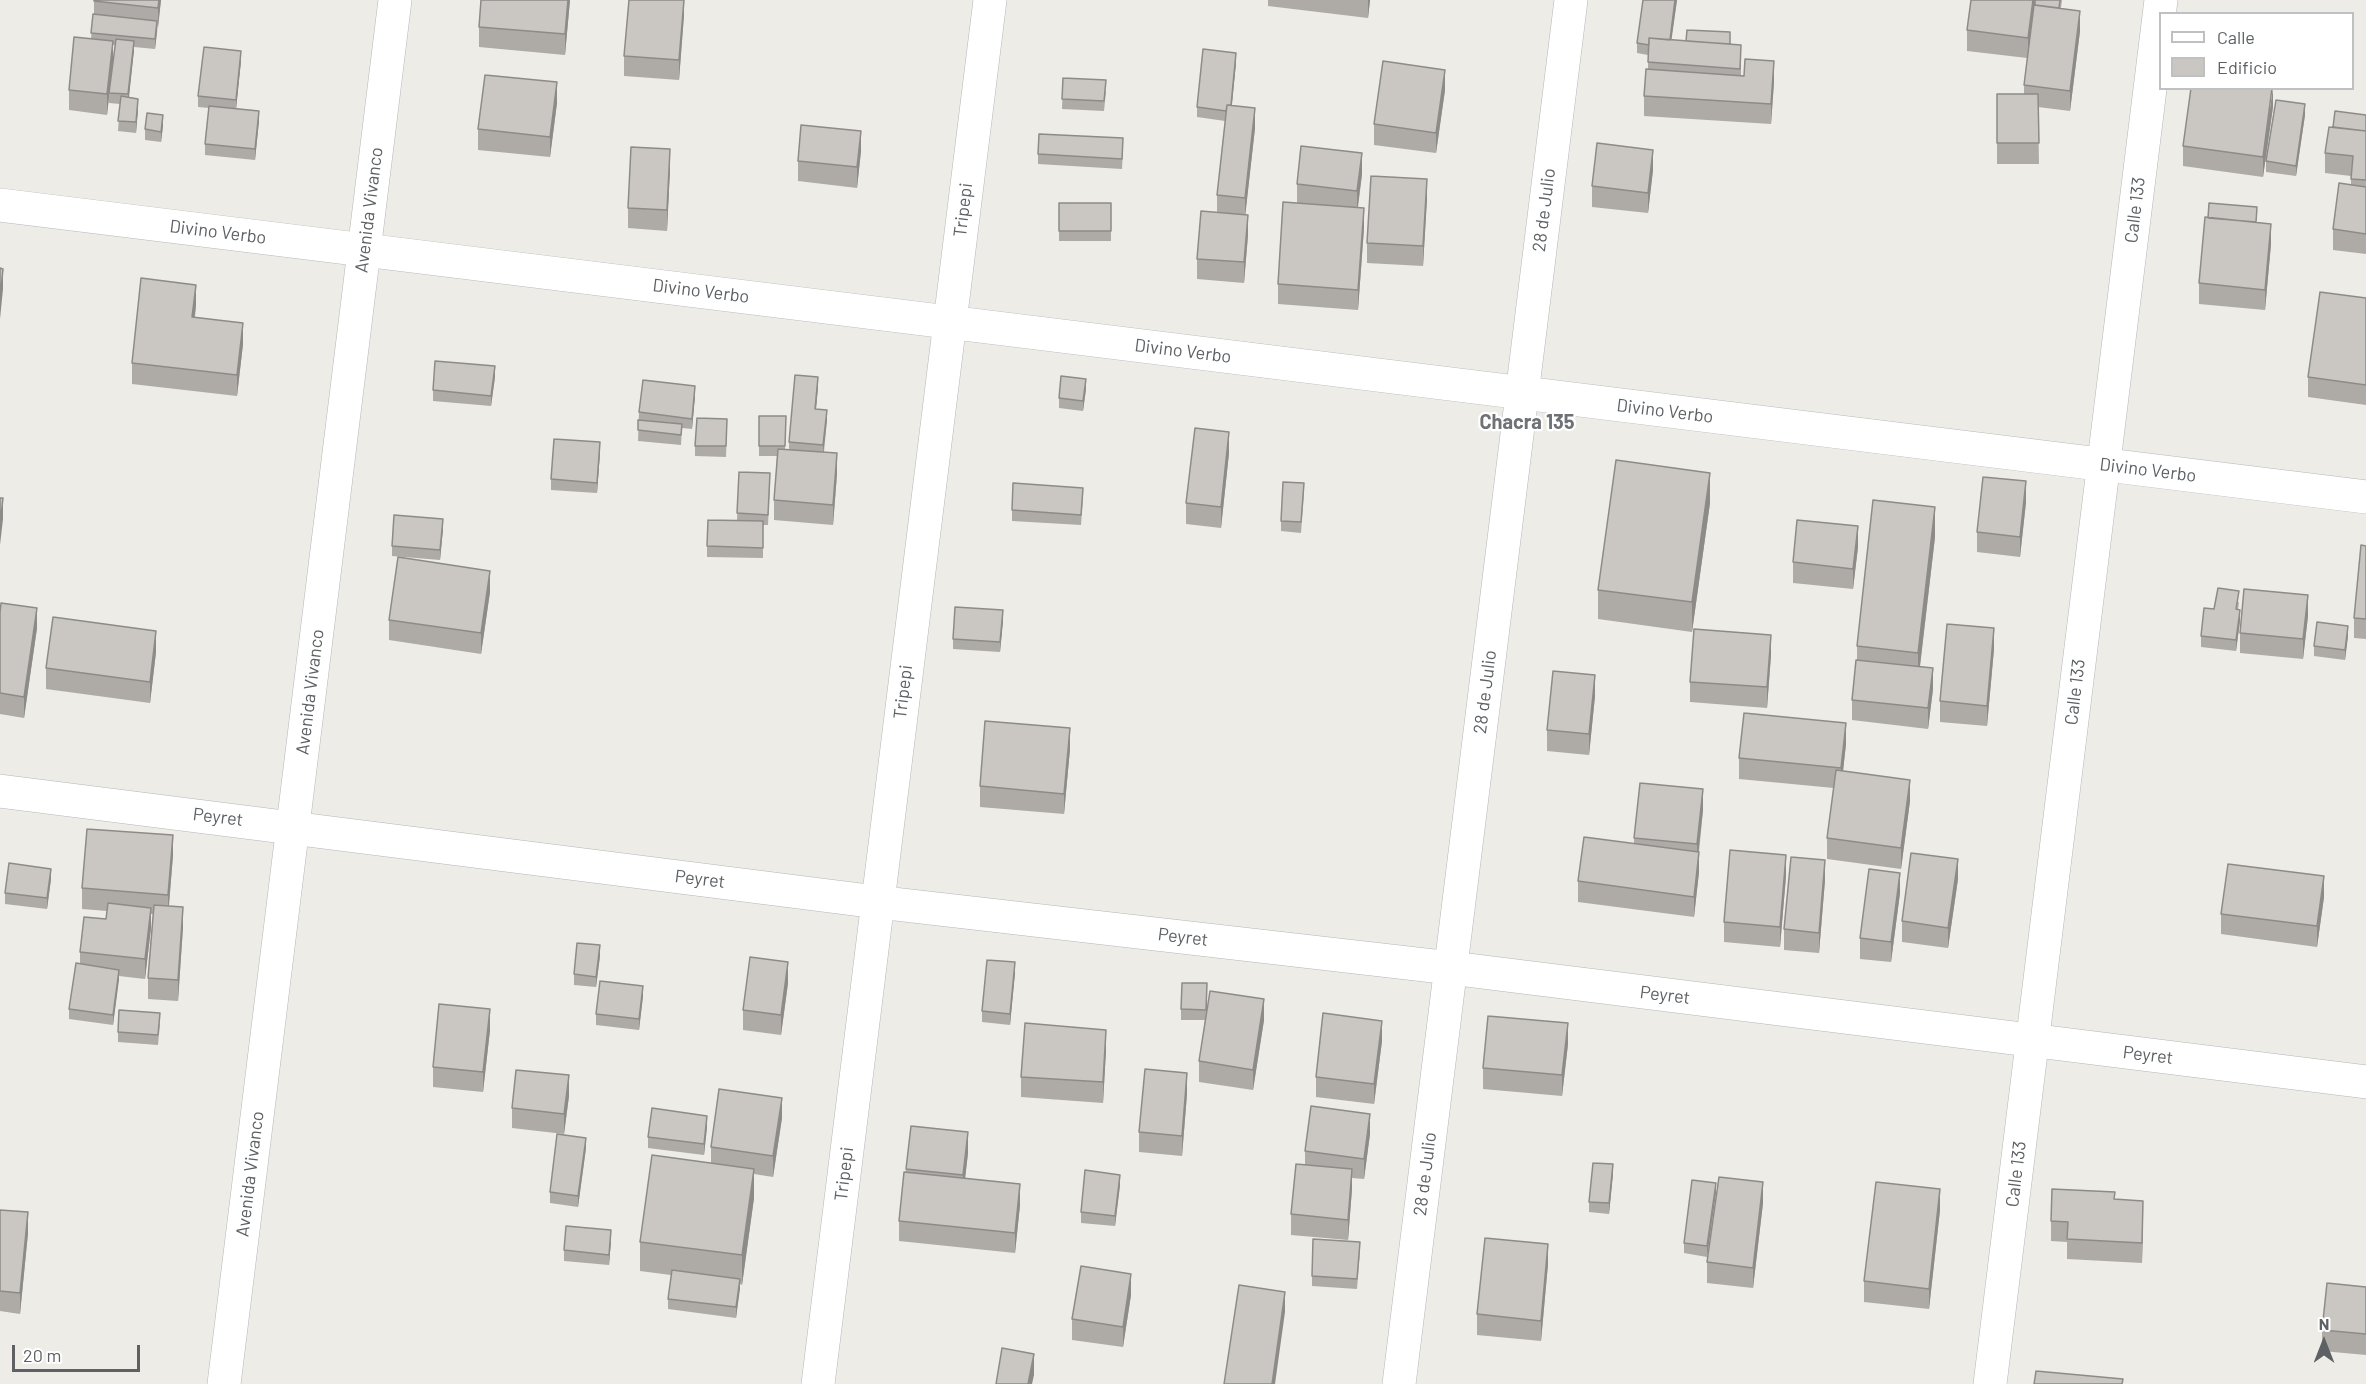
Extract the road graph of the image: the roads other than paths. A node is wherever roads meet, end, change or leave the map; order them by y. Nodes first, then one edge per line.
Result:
1 (395, 0) edge
2 (990, 0) edge
3 (1570, 0) edge
4 (2159, 16) edge
5 (0, 205) edge
6 (364, 250) junction
7 (950, 322) junction
8 (1522, 393) junction
9 (2103, 465) junction
10 (2366, 497) edge
11 (0, 791) edge
12 (293, 826) junction
13 (877, 902) junction
14 (1451, 968) junction
15 (2032, 1041) junction
16 (2366, 1082) edge
17 (224, 1384) edge
18 (818, 1384) edge
19 (1399, 1384) edge
20 (1990, 1384) edge

1 - 6 street, Avenida Vivanco
2 - 7 street, Tripepi
3 - 8 street, 28 de Julio
4 - 9 street, Calle 133
5 - 6 street, Divino Verbo
6 - 7 street, Divino Verbo
6 - 12 street, Avenida Vivanco
7 - 8 street, Divino Verbo
7 - 13 street, Tripepi
8 - 9 street, Divino Verbo
8 - 14 street, 28 de Julio
9 - 10 street, Divino Verbo
9 - 15 street, Calle 133
11 - 12 street, Peyret
12 - 13 street, Peyret
12 - 17 street, Avenida Vivanco
13 - 14 street, Peyret
13 - 18 street, Tripepi
14 - 15 street, Peyret
14 - 19 street, 28 de Julio
15 - 16 street, Peyret
15 - 20 street, Calle 133

